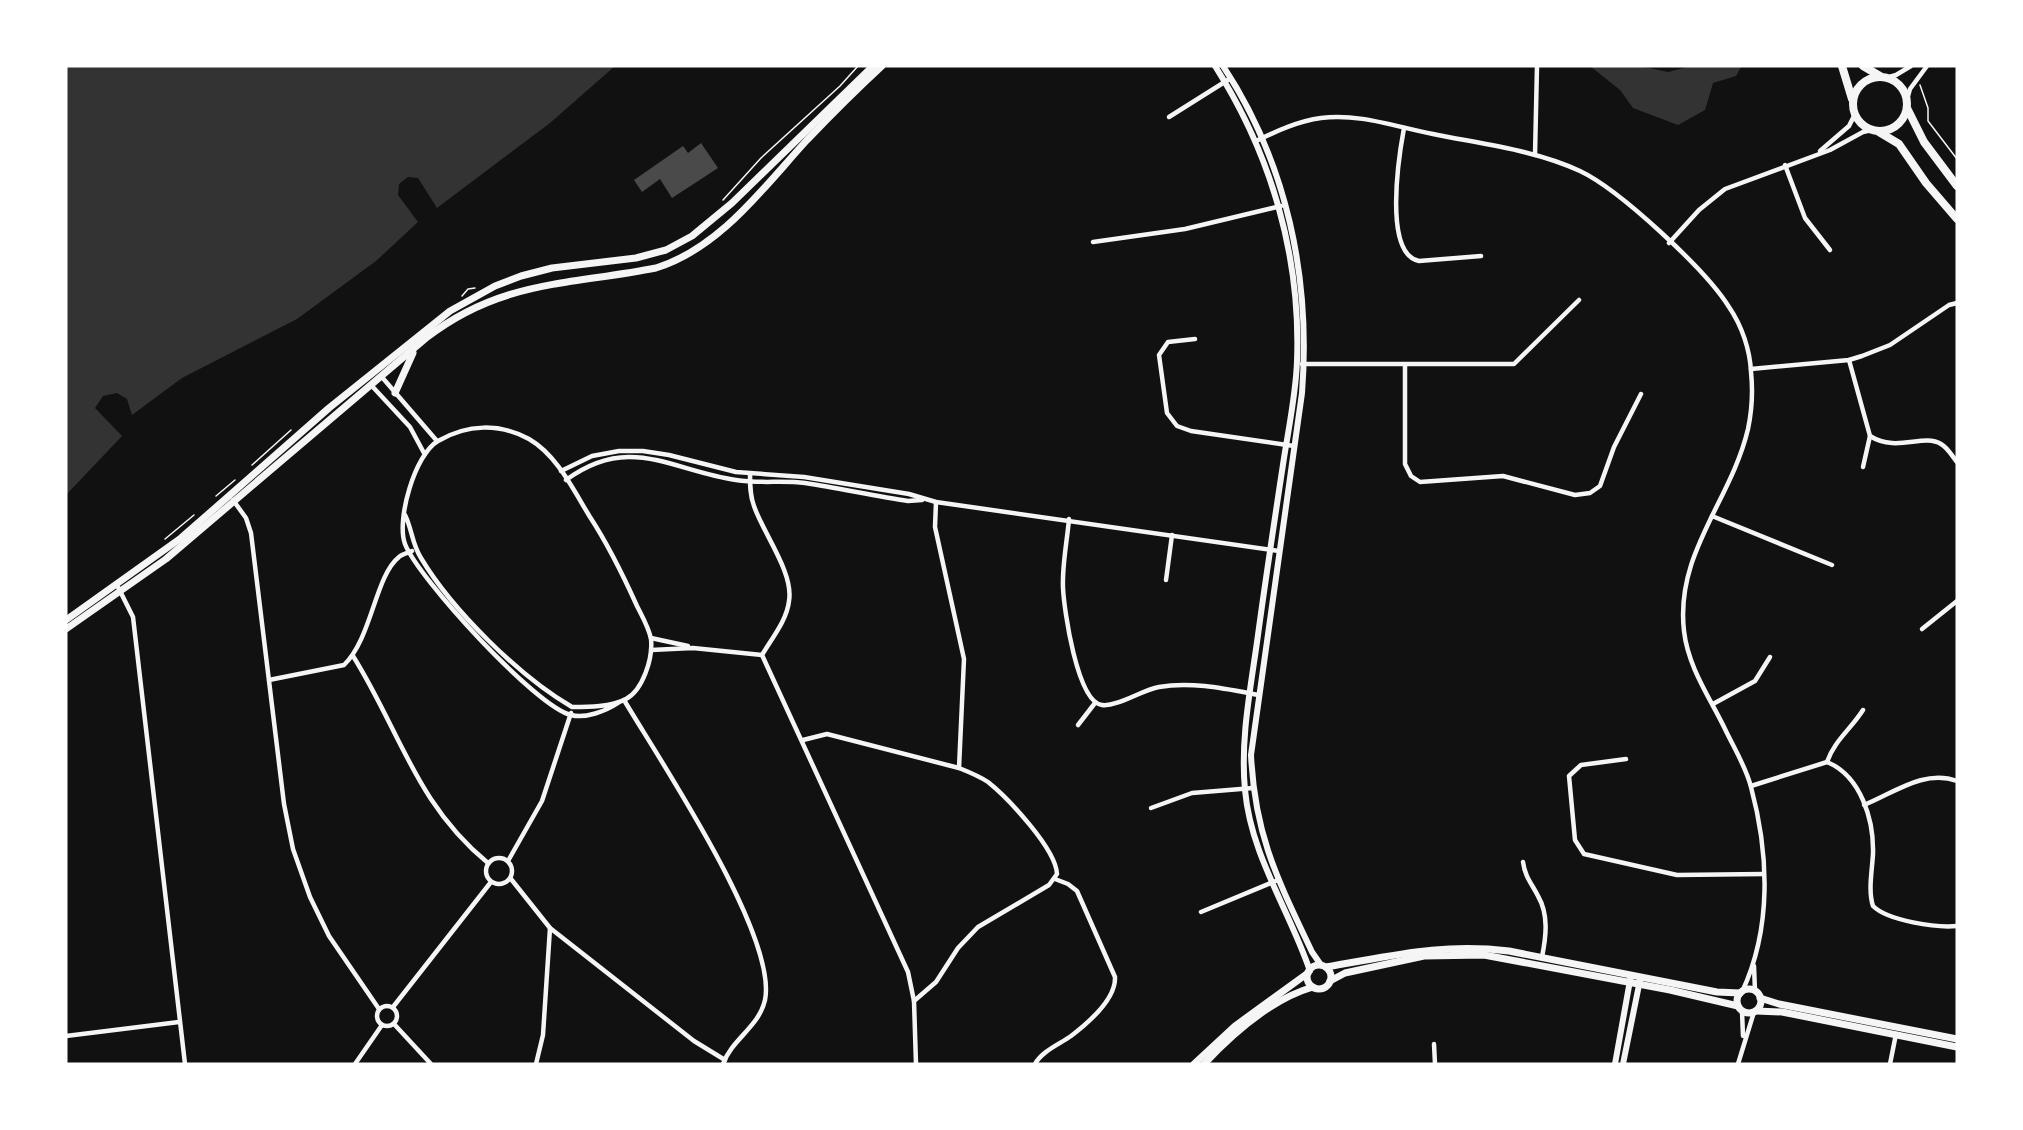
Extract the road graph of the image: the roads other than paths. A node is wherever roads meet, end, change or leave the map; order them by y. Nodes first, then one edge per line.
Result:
1 (873, 66) edge
2 (882, 66) edge
3 (1215, 66) edge
4 (1223, 66) edge
5 (1537, 66) edge
6 (1842, 66) edge
7 (1863, 66) edge
8 (1911, 66) edge
9 (1927, 66) edge
10 (1884, 77) junction
11 (1228, 80) junction
12 (1853, 101) junction
13 (1907, 104) junction
14 (1855, 114) junction
15 (1169, 117) dead end
16 (1404, 128) junction
17 (1875, 131) junction
18 (1263, 138) junction
19 (1256, 141) junction
20 (1818, 153) junction
21 (1535, 155) junction
22 (1785, 165) junction
23 (1957, 186) edge
24 (1282, 205) junction
25 (1957, 219) edge
26 (1093, 243) dead end
27 (1669, 243) junction
28 (1830, 250) dead end
29 (1481, 256) dead end
30 (1579, 300) dead end
31 (1957, 303) edge
32 (1195, 339) dead end
33 (413, 351) junction
34 (1849, 360) junction
35 (1301, 363) junction
36 (1405, 365) junction
37 (375, 369) junction
38 (1751, 369) junction
39 (382, 377) junction
40 (364, 378) junction
41 (372, 386) junction
42 (395, 393) junction
43 (1641, 394) dead end
44 (418, 419) junction
45 (410, 427) junction
46 (1870, 436) junction
47 (437, 441) junction
48 (1290, 446) junction
49 (424, 453) junction
50 (1957, 462) edge
51 (1863, 467) dead end
52 (561, 471) junction
53 (750, 474) junction
54 (566, 480) junction
55 (750, 482) junction
56 (229, 496) junction
57 (923, 500) junction
58 (235, 502) junction
59 (936, 502) junction
60 (405, 515) junction
61 (1712, 516) junction
62 (1070, 519) junction
63 (1172, 535) junction
64 (416, 549) junction
65 (1276, 550) junction
66 (409, 552) junction
67 (1832, 565) dead end
68 (1166, 580) dead end
69 (119, 588) junction
70 (1957, 601) edge
71 (66, 620) edge
72 (66, 629) edge
73 (1922, 629) dead end
74 (651, 638) junction
75 (693, 648) junction
76 (651, 650) junction
77 (762, 655) junction
78 (353, 656) junction
79 (1770, 657) dead end
80 (269, 680) junction
81 (1250, 693) junction
82 (1259, 695) junction
83 (624, 700) junction
84 (618, 703) junction
85 (1095, 703) junction
86 (1713, 704) junction
87 (572, 707) junction
88 (1863, 710) dead end
89 (571, 715) junction
90 (1078, 725) dead end
91 (803, 740) junction
92 (1626, 759) dead end
93 (1827, 762) junction
94 (959, 768) junction
95 (1957, 781) edge
96 (1751, 786) junction
97 (1253, 788) junction
98 (1245, 789) junction
99 (1864, 805) junction
100 (1151, 808) dead end
101 (508, 861) junction
102 (1523, 862) dead end
103 (488, 863) junction
104 (1764, 874) junction
105 (511, 879) junction
106 (1055, 879) junction
107 (491, 882) junction
108 (1275, 882) junction
109 (1201, 912) dead end
110 (1957, 926) edge
111 (550, 928) junction
112 (1542, 957) junction
113 (1754, 963) junction
114 (1324, 966) junction
115 (1309, 972) junction
116 (1630, 978) junction
117 (1640, 980) junction
118 (1330, 981) junction
119 (1313, 987) junction
120 (1755, 991) junction
121 (1741, 992) junction
122 (1760, 998) junction
123 (914, 1001) junction
124 (393, 1008) junction
125 (380, 1009) junction
126 (1740, 1009) junction
127 (1755, 1012) junction
128 (179, 1022) junction
129 (394, 1024) junction
130 (382, 1025) junction
131 (1897, 1032) junction
132 (66, 1036) edge
133 (1957, 1039) edge
134 (1743, 1041) junction
135 (1434, 1044) dead end
136 (1957, 1047) edge
137 (724, 1062) edge
138 (185, 1064) edge
139 (355, 1064) edge
140 (431, 1064) edge
141 (536, 1064) edge
142 (916, 1064) edge
143 (1035, 1064) edge
144 (1194, 1064) edge
145 (1204, 1064) edge
146 (1435, 1064) edge
147 (1615, 1064) edge
148 (1623, 1064) edge
149 (1738, 1064) edge
150 (1890, 1064) edge

1 - 37 main road
2 - 33 main road
3 - 11 street
4 - 11 street
5 - 21 street
6 - 12 main road
7 - 10 main road
8 - 10 street
9 - 13 street
10 - 12 main road
10 - 13 main road
11 - 15 street
11 - 18 street
11 - 19 street
12 - 14 main road
13 - 17 main road
13 - 23 main road
14 - 17 main road
14 - 20 street
16 - 18 street
16 - 21 street
16 - 29 street
17 - 20 street
17 - 25 main road
18 - 19 street
18 - 24 street
19 - 24 street
20 - 22 street
21 - 27 street
22 - 27 street
22 - 28 street
24 - 26 street
24 - 35 street
27 - 38 street
30 - 36 street
31 - 34 street
32 - 48 street
33 - 39 main road
33 - 42 main road
34 - 38 street
34 - 46 street
35 - 36 street
35 - 48 street
36 - 43 street
37 - 39 street
37 - 40 main road
38 - 61 street
39 - 41 main road
39 - 42 street
40 - 41 street
40 - 56 main road
41 - 45 street
41 - 58 main road
42 - 44 street
44 - 45 street
44 - 47 street
45 - 49 street
46 - 50 street
46 - 51 street
47 - 49 street
47 - 52 street
48 - 65 street
49 - 60 street
52 - 53 street
52 - 54 street
53 - 55 street
53 - 57 street
54 - 55 street
54 - 74 street
55 - 57 street
55 - 77 street
56 - 58 street
56 - 69 main road
57 - 59 street
58 - 69 main road
58 - 80 street
59 - 62 street
59 - 94 street
60 - 64 street
60 - 66 street
61 - 67 street
61 - 86 street
62 - 63 street
62 - 85 street
63 - 65 street
63 - 68 street
64 - 66 street
64 - 87 street
65 - 81 street
65 - 82 street
66 - 78 street
66 - 89 street
69 - 71 main road
69 - 72 main road
69 - 128 street
70 - 73 street
74 - 75 street
74 - 76 street
75 - 76 street
75 - 77 street
76 - 83 street
77 - 91 street
78 - 80 street
78 - 103 street
79 - 86 street
80 - 125 street
81 - 82 street
81 - 85 street
81 - 98 street
82 - 97 street
83 - 84 street
83 - 137 street
84 - 87 street
84 - 89 street
85 - 90 street
86 - 96 street
87 - 89 street
88 - 93 street
89 - 101 street
91 - 94 street
91 - 123 street
92 - 104 street
93 - 96 street
93 - 99 street
94 - 106 street
95 - 99 street
96 - 104 street
97 - 98 street
97 - 108 street
98 - 100 street
98 - 108 street
99 - 110 street
101 - 103 street
101 - 105 street
102 - 112 street
103 - 107 street
104 - 113 street
105 - 107 street
105 - 111 street
106 - 123 street
106 - 143 street
107 - 124 street
108 - 109 street
108 - 114 street
108 - 115 street
111 - 137 street
111 - 141 street
112 - 114 main road
112 - 116 main road
113 - 120 street
113 - 121 street
114 - 115 main road
114 - 118 main road
115 - 119 main road
115 - 144 main road
116 - 117 main road
116 - 118 main road
116 - 147 street
117 - 121 main road
117 - 126 main road
117 - 148 street
118 - 119 main road
119 - 145 main road
120 - 121 main road
120 - 122 main road
121 - 126 main road
122 - 127 main road
122 - 131 main road
123 - 142 street
124 - 125 street
124 - 129 street
125 - 130 street
126 - 127 main road
126 - 134 street
127 - 131 main road
127 - 134 street
128 - 132 street
128 - 138 street
129 - 130 street
129 - 140 street
130 - 139 street
131 - 133 main road
131 - 136 main road
131 - 150 street
134 - 149 street
135 - 146 street

